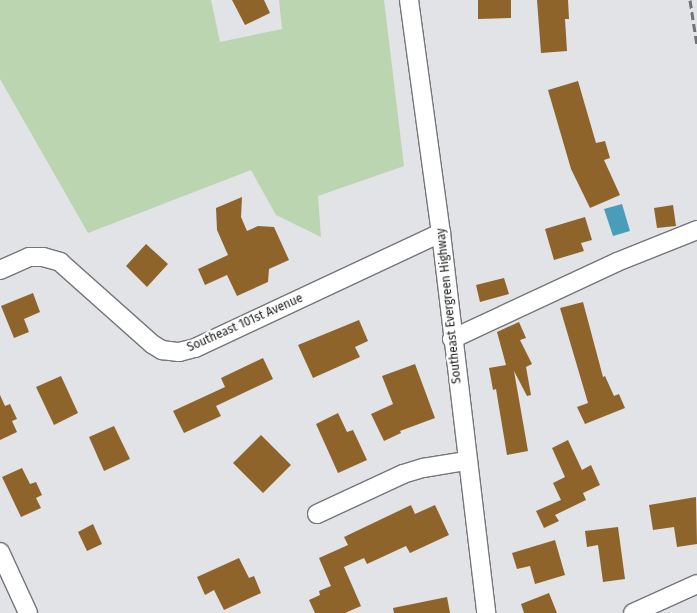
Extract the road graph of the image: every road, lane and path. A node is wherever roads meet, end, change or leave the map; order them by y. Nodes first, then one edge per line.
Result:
1 (409, 0) edge
2 (697, 230) edge
3 (441, 233) junction
4 (0, 270) edge
5 (452, 339) junction
6 (466, 461) junction
7 (317, 514) dead end
8 (0, 552) edge
9 (697, 584) edge
10 (28, 613) edge
11 (486, 613) edge
12 (633, 613) edge

1 - 3 street, Southeast Evergreen Highway
2 - 5 street
3 - 4 street, Southeast 101st Avenue
3 - 5 street, Southeast Evergreen Highway
5 - 6 street, Southeast Evergreen Highway
6 - 7 street
6 - 11 street, Southeast Evergreen Highway
8 - 10 street
9 - 12 street

